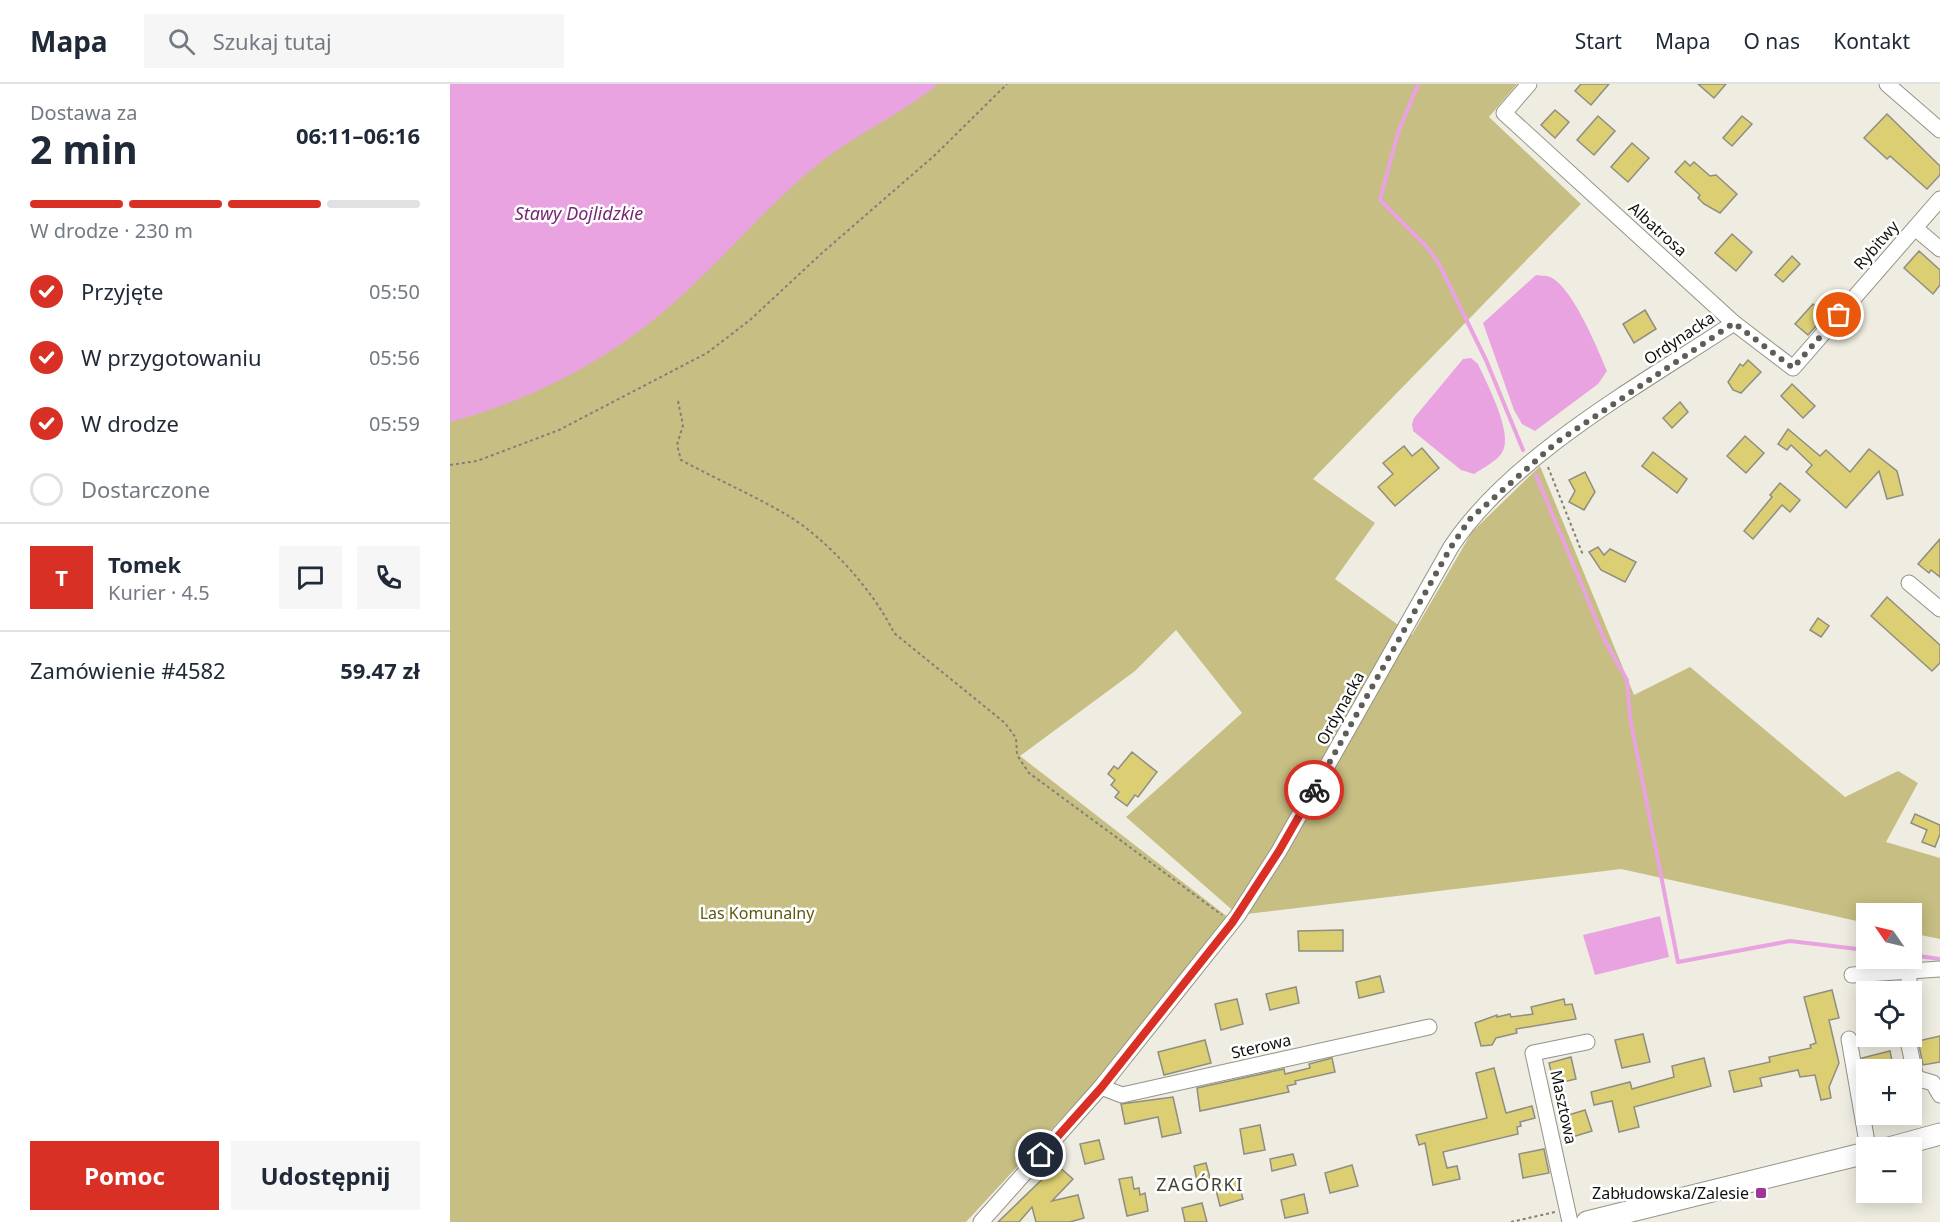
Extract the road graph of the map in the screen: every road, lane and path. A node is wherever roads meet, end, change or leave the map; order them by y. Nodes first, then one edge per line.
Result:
1 (1007, 84) edge
2 (1529, 84) edge
3 (1887, 84) edge
4 (1940, 130) edge
5 (1940, 199) edge
6 (1915, 228) junction
7 (1940, 249) edge
8 (1734, 323) junction
9 (1793, 368) joint
10 (678, 401) dead end
11 (1542, 454) junction
12 (450, 465) edge
13 (1583, 555) dead end
14 (1909, 583) dead end
15 (1940, 609) edge
16 (1232, 923) junction
17 (1940, 969) edge
18 (1910, 971) junction
19 (1852, 975) dead end
20 (1910, 981) edge
21 (1429, 1027) dead end
22 (1849, 1039) dead end
23 (1587, 1042) dead end
24 (1909, 1047) edge
25 (1101, 1088) junction
26 (1940, 1095) edge
27 (1940, 1134) edge
28 (1866, 1137) edge
29 (1922, 1139) edge
30 (1856, 1156) edge
31 (1628, 1218) edge
32 (981, 1222) edge
33 (1570, 1222) edge
34 (1587, 1222) edge

1 - 12 path
2 - 8 street, Albatrosa
3 - 4 street
5 - 6 street, Rybitwy
6 - 7 street, Rybitwy
6 - 9 street, Rybitwy
8 - 9 street, Albatrosa
8 - 11 street, Ordynacka
10 - 16 path
11 - 13 path
11 - 16 street, Ordynacka
14 - 15 street
16 - 25 street, Ordynacka
17 - 18 street
18 - 19 street
18 - 20 street
21 - 25 street, Sterowa
22 - 28 street
23 - 33 street, Masztowa
24 - 26 street
25 - 32 street, Ordynacka
27 - 29 highway
30 - 31 highway
31 - 34 highway

